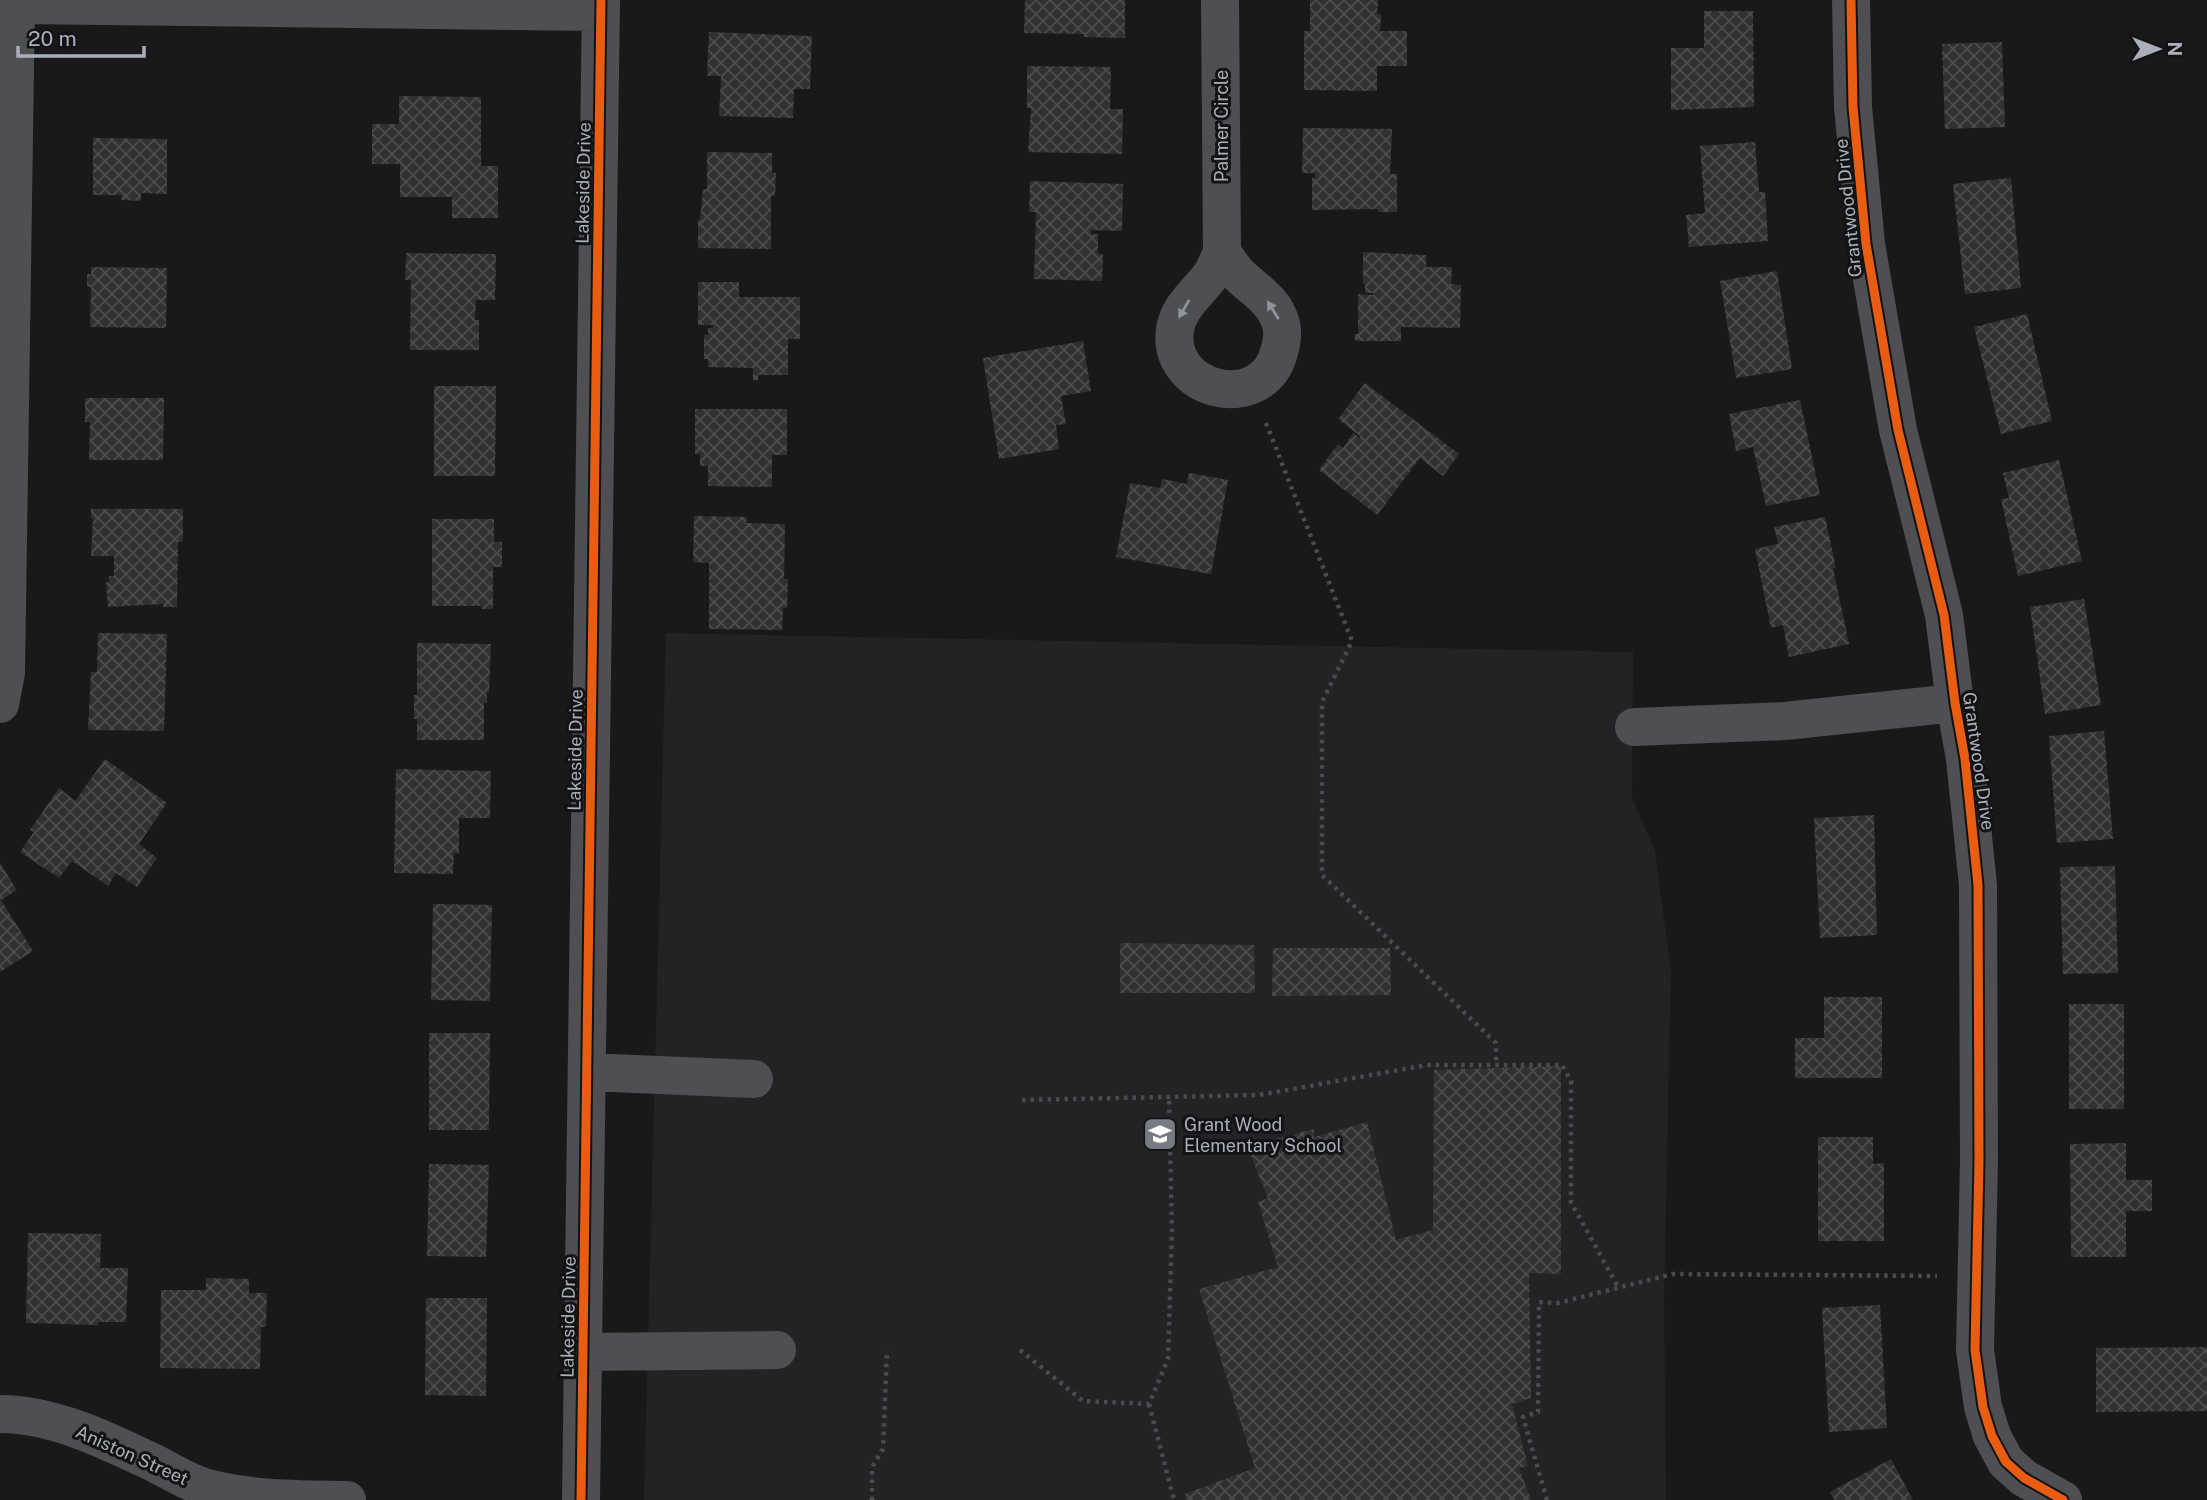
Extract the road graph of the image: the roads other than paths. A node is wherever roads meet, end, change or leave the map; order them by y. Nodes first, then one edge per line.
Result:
1 (1220, 0) edge
2 (1851, 0) edge
3 (16, 3) edge
4 (601, 6) edge
5 (1222, 253) junction
6 (1955, 703) junction
7 (0, 704) edge
8 (1634, 727) dead end
9 (587, 1072) junction
10 (754, 1079) dead end
11 (777, 1350) dead end
12 (583, 1352) junction
13 (0, 1414) edge
14 (347, 1500) edge
15 (581, 1500) edge
16 (2063, 1500) edge

1 - 5 street, Palmer Circle
2 - 6 street, Grantwood Drive
3 - 4 street
3 - 7 street
4 - 9 street, Lakeside Drive
5 -> 5 street
6 - 8 street
6 - 16 street, Grantwood Drive
9 - 10 street
9 - 12 street, Lakeside Drive
11 - 12 street
12 - 15 street, Lakeside Drive
13 - 14 street, Aniston Street

